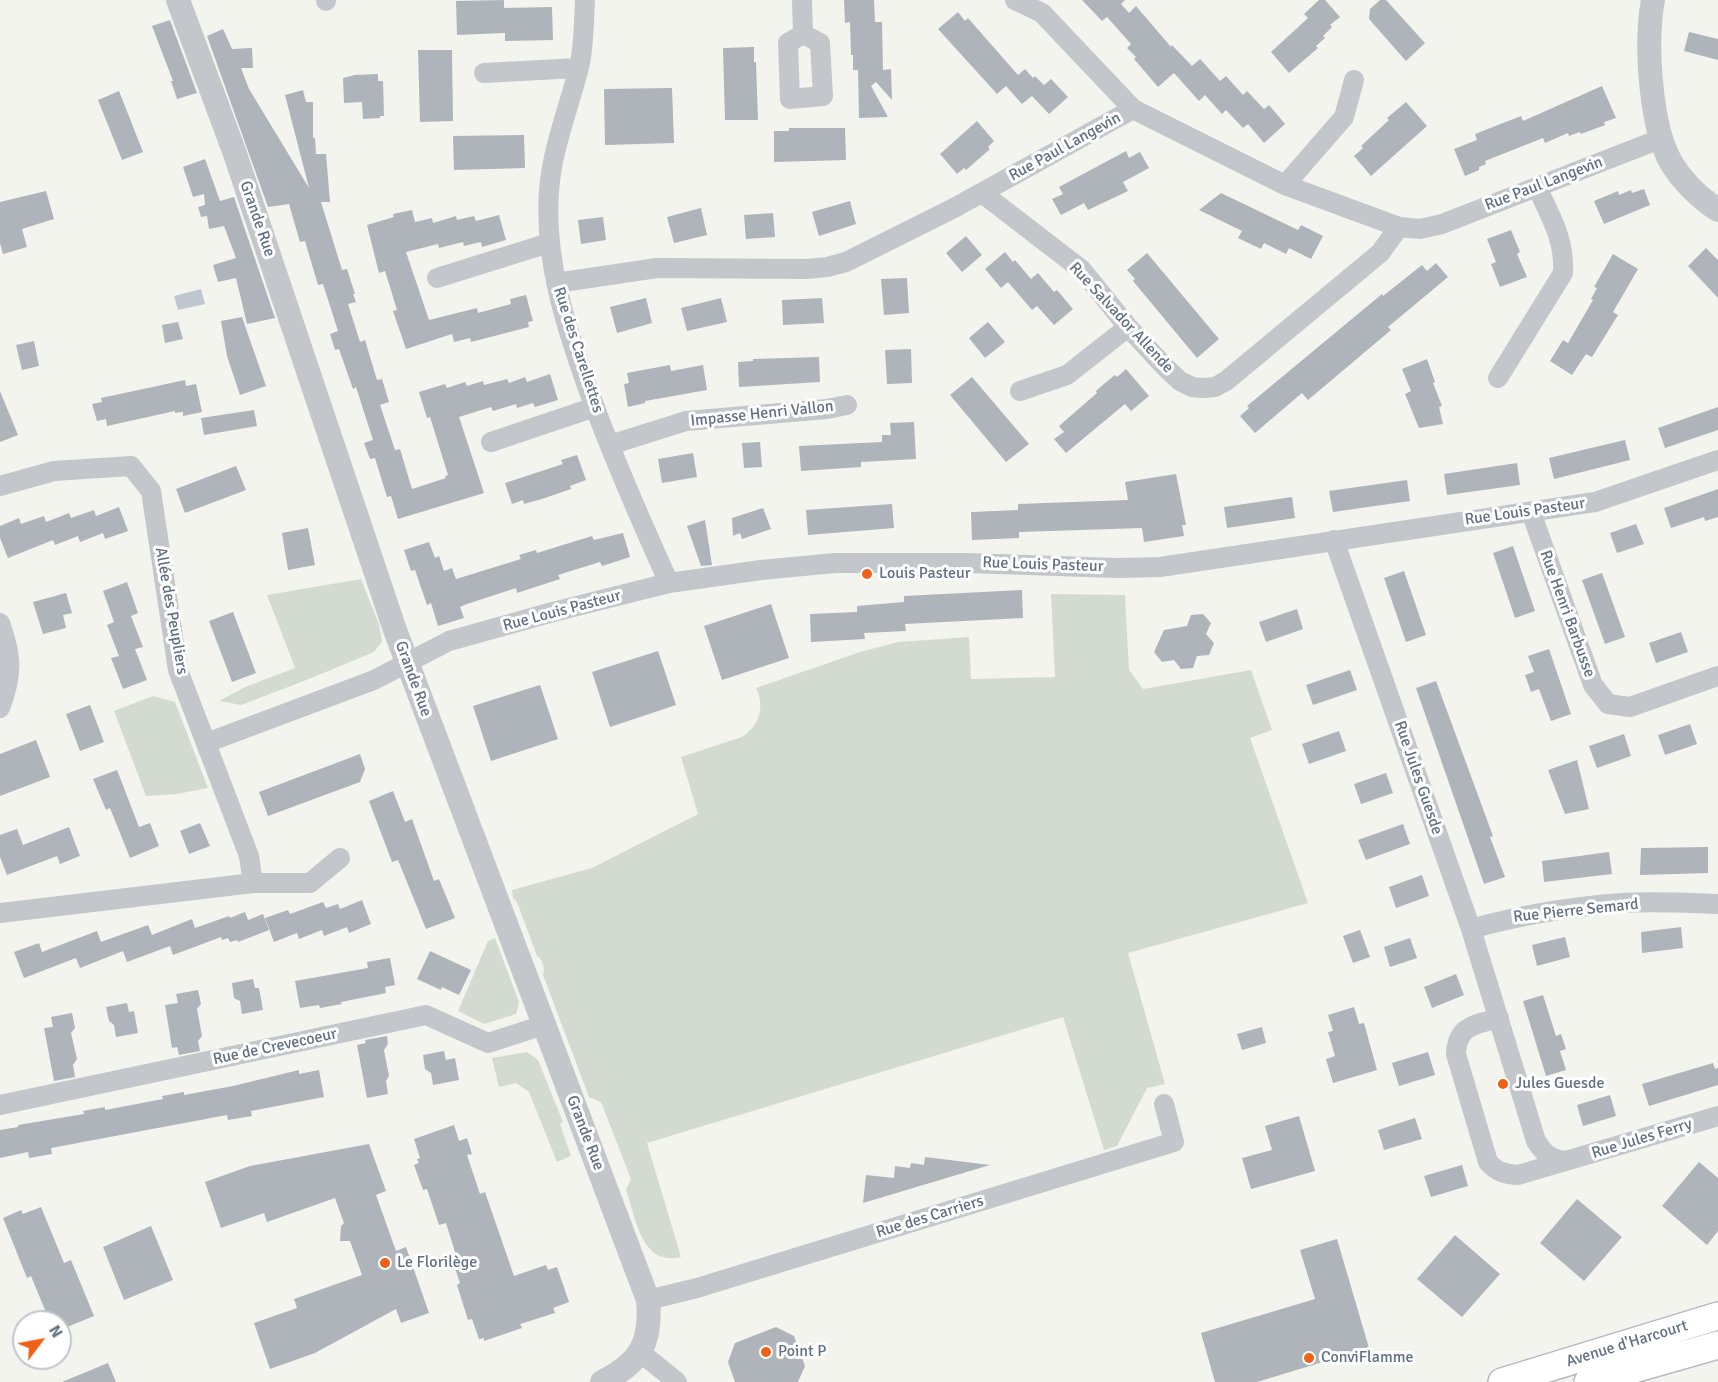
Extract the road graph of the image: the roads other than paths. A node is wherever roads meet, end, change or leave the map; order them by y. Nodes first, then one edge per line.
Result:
1 (178, 0) edge
2 (585, 0) edge
3 (802, 0) edge
4 (1015, 0) edge
5 (1653, 0) edge
6 (803, 34) dead end
7 (579, 68) junction
8 (484, 73) dead end
9 (1354, 80) dead end
10 (1132, 110) junction
11 (1660, 139) junction
12 (1285, 185) junction
13 (1537, 187) junction
14 (982, 193) junction
15 (1718, 210) edge
16 (1399, 228) junction
17 (549, 243) junction
18 (437, 278) dead end
19 (556, 283) junction
20 (1128, 327) junction
21 (1498, 378) dead end
22 (1020, 391) dead end
23 (847, 405) dead end
24 (595, 407) junction
25 (491, 442) dead end
26 (610, 445) junction
27 (1718, 460) edge
28 (0, 486) edge
29 (1531, 512) junction
30 (1334, 540) junction
31 (669, 584) junction
32 (0, 622) edge
33 (407, 663) junction
34 (1718, 676) edge
35 (0, 708) edge
36 (206, 743) junction
37 (340, 858) dead end
38 (253, 883) junction
39 (1718, 904) edge
40 (0, 913) edge
41 (1471, 928) junction
42 (1498, 1018) junction
43 (544, 1025) junction
44 (1164, 1104) dead end
45 (0, 1106) edge
46 (1718, 1116) edge
47 (1565, 1161) junction
48 (648, 1300) junction
49 (1718, 1316) edge
50 (1718, 1345) edge
51 (640, 1352) junction
52 (602, 1382) edge
53 (677, 1382) edge
54 (1502, 1382) edge
55 (1588, 1382) edge

1 - 33 street, Grande Rue
2 - 7 street, Rue des Carellettes
3 - 6 street
4 - 10 street
5 - 11 street
7 - 8 street
7 - 17 street, Rue des Carellettes
9 - 12 street
10 - 12 street, Rue Paul Langevin
10 - 14 street, Rue Paul Langevin
11 - 13 street, Rue Paul Langevin
11 - 15 street
12 - 16 street, Rue Paul Langevin
13 - 16 street, Rue Paul Langevin
13 - 21 street
14 - 19 street, Rue Paul Langevin
14 - 20 street, Rue Salvador Allende
16 - 20 street, Rue Salvador Allende
17 - 18 street
17 - 19 street, Rue des Carellettes
19 - 24 street, Rue des Carellettes
20 - 22 street
23 - 26 street, Impasse Henri Vallon
24 - 25 street
24 - 26 street, Rue des Carellettes
26 - 31 street, Rue des Carellettes
27 - 29 street, Rue Louis Pasteur
28 - 36 street, Allée des Peupliers
29 - 30 street, Rue Louis Pasteur
29 - 34 street, Rue Henri Barbusse
30 - 31 street, Rue Louis Pasteur
30 - 41 street, Rue Jules Guesde
31 - 33 street, Rue Louis Pasteur
32 - 35 street
33 - 36 street, Rue Louis Pasteur
33 - 43 street, Grande Rue
36 - 38 street, Allée des Peupliers
37 - 38 street
38 - 40 street
39 - 41 street, Rue Pierre Semard
41 - 42 street, Rue Jules Guesde
42 - 47 street, Rue Jules Guesde
42 - 47 street
43 - 45 street, Rue de Crevecoeur
43 - 48 street, Grande Rue
44 - 48 street, Rue des Carriers
46 - 47 street, Rue Jules Ferry
48 - 51 street, Grande Rue
49 - 54 main road, Avenue d'Harcourt
50 - 55 main road, Avenue d'Harcourt
51 - 52 street, Grande Rue
51 - 53 street

